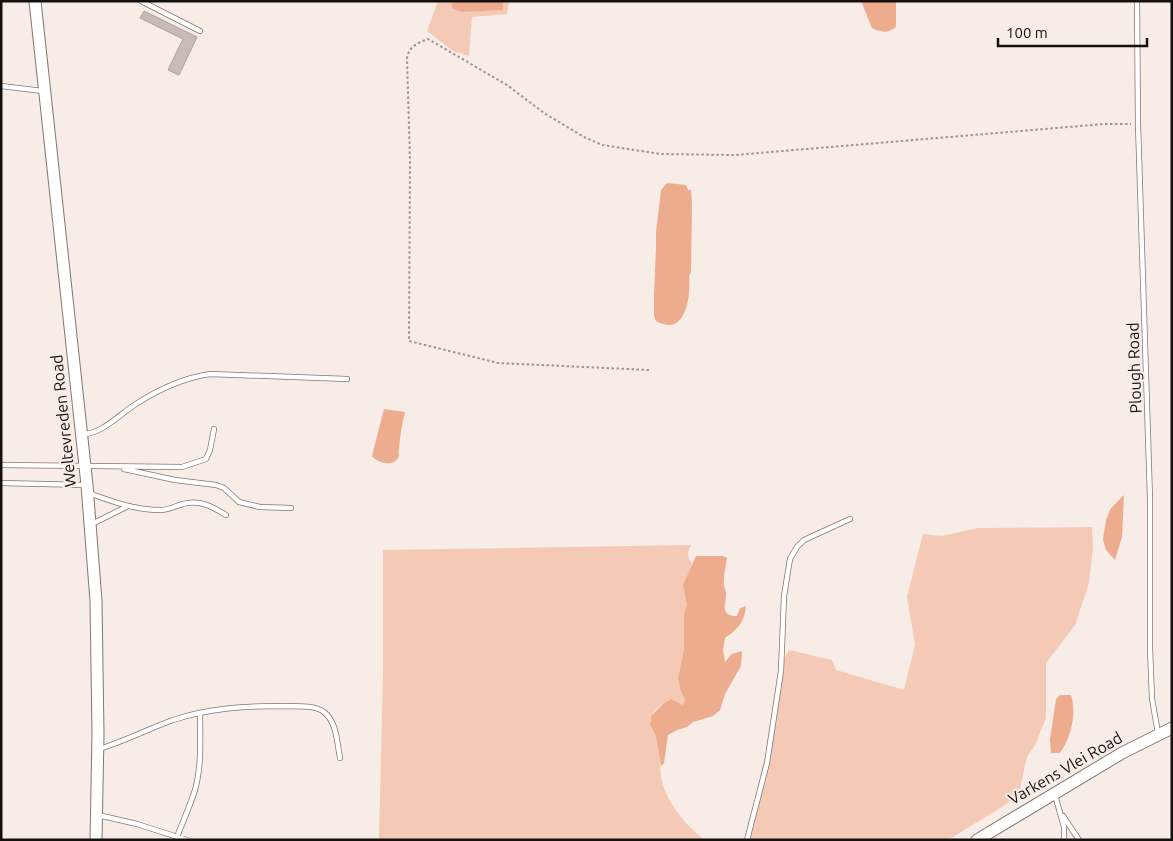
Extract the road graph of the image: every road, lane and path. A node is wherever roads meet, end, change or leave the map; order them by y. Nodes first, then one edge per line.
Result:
1 (35, 1) edge
2 (141, 1) edge
3 (1137, 1) edge
4 (200, 31) dead end
5 (1, 86) edge
6 (45, 91) junction
7 (1138, 124) junction
8 (649, 370) dead end
9 (347, 379) dead end
10 (214, 429) dead end
11 (81, 434) junction
12 (1, 464) edge
13 (84, 467) junction
14 (118, 467) junction
15 (1, 483) edge
16 (87, 488) junction
17 (127, 507) junction
18 (291, 508) dead end
19 (226, 515) dead end
20 (850, 519) dead end
21 (90, 525) junction
22 (200, 713) junction
23 (1172, 728) edge
24 (1158, 734) junction
25 (98, 749) junction
26 (340, 758) dead end
27 (1054, 793) junction
28 (1060, 813) junction
29 (96, 815) junction
30 (177, 837) junction
31 (96, 840) edge
32 (187, 840) edge
33 (747, 840) edge
34 (977, 840) edge
35 (1064, 840) edge
36 (1080, 840) edge

1 - 6 street, Weltevreden Road
2 - 4 lane
3 - 7 lane, Plough Road
5 - 6 lane
6 - 11 street, Weltevreden Road
7 - 8 path
7 - 24 lane, Plough Road
9 - 11 lane
10 - 14 lane
11 - 13 street, Weltevreden Road
12 - 13 lane
13 - 14 lane
13 - 16 street, Weltevreden Road
14 - 18 lane
15 - 16 lane
16 - 17 lane
16 - 21 street, Weltevreden Road
17 - 19 lane
17 - 21 lane
20 - 33 lane
21 - 25 street, Weltevreden Road
22 - 25 lane
22 - 26 lane
22 - 30 lane
23 - 24 street, Varkens Vlei Road
24 - 27 street, Varkens Vlei Road
25 - 29 street, Weltevreden Road
27 - 28 lane
27 - 34 street, Varkens Vlei Road
28 - 35 lane
28 - 36 lane
29 - 30 lane
29 - 31 street, Weltevreden Road
30 - 32 lane

